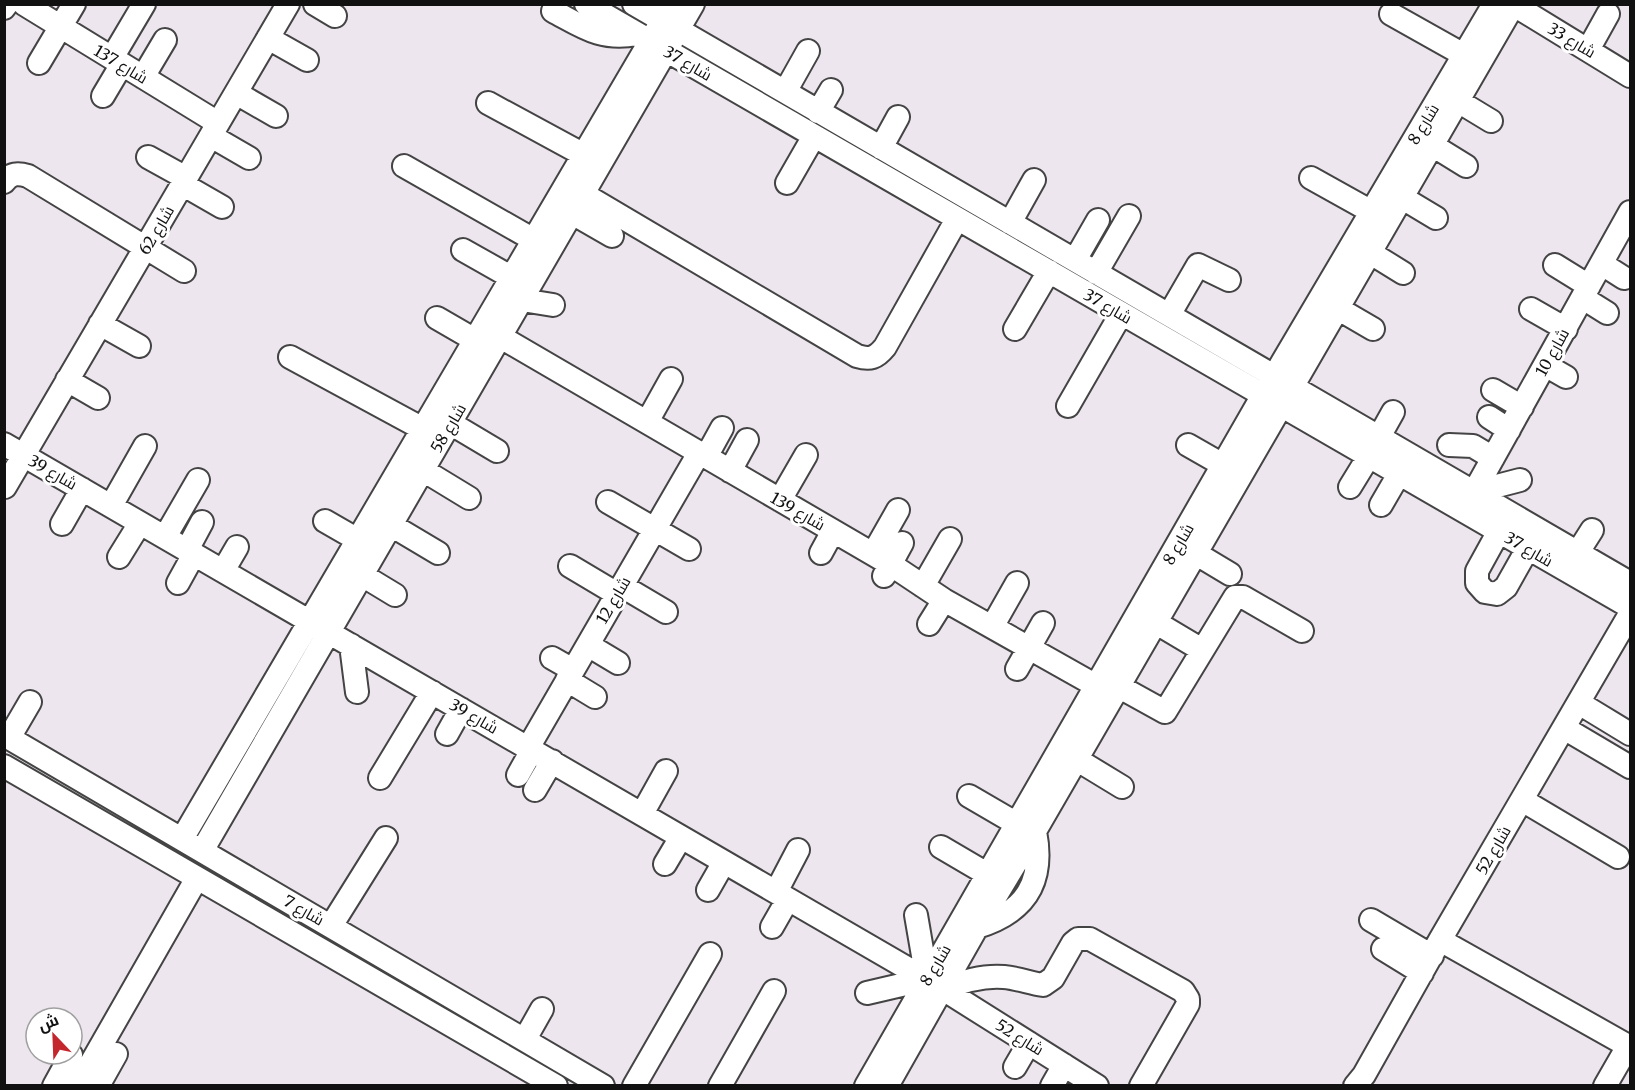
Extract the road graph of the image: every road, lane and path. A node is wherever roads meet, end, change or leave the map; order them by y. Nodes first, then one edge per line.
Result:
1 (24, 4) edge
2 (74, 4) edge
3 (144, 4) edge
4 (586, 4) edge
5 (634, 4) edge
6 (693, 4) edge
7 (1494, 4) edge
8 (287, 5) edge
9 (1514, 5) edge
10 (553, 10) dead end
11 (1391, 14) dead end
12 (1608, 14) dead end
13 (54, 16) edge
14 (671, 19) edge
15 (268, 38) junction
16 (165, 40) dead end
17 (651, 42) junction
18 (1588, 50) junction
19 (808, 51) dead end
20 (1464, 55) junction
21 (108, 60) junction
22 (308, 60) dead end
23 (39, 63) dead end
24 (1630, 74) edge
25 (143, 77) junction
26 (831, 90) dead end
27 (237, 91) junction
28 (784, 92) junction
29 (103, 96) dead end
30 (1458, 101) junction
31 (488, 103) dead end
32 (819, 112) junction
33 (276, 114) dead end
34 (898, 117) dead end
35 (1491, 121) dead end
36 (214, 129) junction
37 (814, 136) junction
38 (1432, 146) junction
39 (881, 148) junction
40 (584, 155) junction
41 (148, 157) dead end
42 (249, 158) dead end
43 (404, 166) dead end
44 (1466, 166) dead end
45 (1311, 178) dead end
46 (1034, 180) dead end
47 (184, 181) junction
48 (4, 182) edge
49 (787, 183) dead end
50 (1401, 197) junction
51 (578, 204) junction
52 (222, 207) dead end
53 (1371, 212) junction
54 (1129, 216) dead end
55 (1436, 218) dead end
56 (957, 219) junction
57 (1098, 220) dead end
58 (1010, 223) junction
59 (1627, 226) edge
60 (612, 236) dead end
61 (534, 240) junction
62 (145, 248) junction
63 (463, 250) dead end
64 (1369, 252) junction
65 (1075, 260) junction
66 (1602, 264) junction
67 (1555, 265) dead end
68 (184, 271) dead end
69 (1049, 271) junction
70 (1213, 271) dead end
71 (1096, 273) junction
72 (1403, 273) dead end
73 (1624, 278) dead end
74 (521, 288) junction
75 (1586, 292) junction
76 (1340, 302) junction
77 (553, 305) dead end
78 (1532, 309) dead end
79 (1607, 313) dead end
80 (1121, 314) junction
81 (437, 318) dead end
82 (1175, 318) junction
83 (1376, 323) dead end
84 (100, 324) junction
85 (1015, 329) dead end
86 (1566, 329) junction
87 (486, 335) junction
88 (140, 346) dead end
89 (290, 357) dead end
90 (1545, 365) junction
91 (1566, 377) dead end
92 (671, 379) dead end
93 (67, 380) junction
94 (1493, 390) dead end
95 (1277, 391) junction
96 (98, 398) dead end
97 (1068, 406) dead end
98 (1522, 407) junction
99 (1394, 412) dead end
100 (1489, 417) dead end
101 (453, 419) junction
102 (646, 422) junction
103 (722, 428) dead end
104 (423, 429) junction
105 (1509, 430) junction
106 (747, 440) dead end
107 (1188, 445) dead end
108 (1449, 445) dead end
109 (145, 446) dead end
110 (499, 446) dead end
111 (1374, 447) junction
112 (14, 449) edge
113 (702, 455) junction
114 (806, 455) dead end
115 (1493, 458) junction
116 (1223, 465) junction
117 (423, 470) junction
118 (729, 471) junction
119 (1400, 474) junction
120 (198, 480) dead end
121 (1520, 480) dead end
122 (5, 487) edge
123 (1350, 487) dead end
124 (82, 489) junction
125 (1474, 492) junction
126 (470, 498) dead end
127 (780, 500) junction
128 (1381, 505) dead end
129 (111, 506) junction
130 (606, 506) dead end
131 (898, 510) dead end
132 (325, 521) dead end
133 (202, 522) dead end
134 (140, 523) junction
135 (62, 524) dead end
136 (391, 525) junction
137 (1592, 530) dead end
138 (833, 531) junction
139 (1499, 531) junction
140 (652, 534) junction
141 (165, 537) junction
142 (950, 539) dead end
143 (358, 540) junction
144 (902, 543) dead end
145 (237, 547) dead end
146 (1528, 548) junction
147 (689, 549) dead end
148 (191, 552) junction
149 (1578, 552) junction
150 (438, 553) dead end
151 (821, 553) dead end
152 (1195, 553) junction
153 (119, 557) dead end
154 (882, 565) junction
155 (570, 567) dead end
156 (223, 571) junction
157 (1230, 574) dead end
158 (362, 575) junction
159 (177, 583) dead end
160 (1017, 583) dead end
161 (1630, 583) edge
162 (923, 586) junction
163 (619, 590) junction
164 (395, 595) dead end
165 (944, 600) junction
166 (1630, 608) edge
167 (666, 612) dead end
168 (1630, 614) edge
169 (1155, 622) junction
170 (1043, 623) dead end
171 (929, 624) dead end
172 (320, 627) junction
173 (992, 627) junction
174 (1302, 631) dead end
175 (351, 645) junction
176 (588, 645) junction
177 (1029, 647) junction
178 (1202, 650) junction
179 (552, 658) dead end
180 (618, 663) dead end
181 (1017, 669) dead end
182 (570, 675) junction
183 (1113, 686) junction
184 (357, 692) dead end
185 (432, 692) junction
186 (595, 697) dead end
187 (30, 702) dead end
188 (1579, 703) junction
189 (461, 709) junction
190 (1564, 728) junction
191 (447, 734) dead end
192 (1630, 734) edge
193 (7, 736) edge
194 (530, 749) junction
195 (1076, 759) junction
196 (558, 765) junction
197 (4, 766) edge
198 (1630, 766) edge
199 (666, 771) dead end
200 (518, 775) dead end
201 (380, 778) dead end
202 (1122, 787) dead end
203 (541, 794) dead end
204 (969, 796) dead end
205 (1522, 800) junction
206 (642, 814) junction
207 (1026, 827) junction
208 (681, 837) junction
209 (386, 838) dead end
210 (182, 839) junction
211 (941, 847) dead end
212 (798, 850) dead end
213 (202, 851) junction
214 (1618, 857) dead end
215 (724, 862) junction
216 (665, 864) dead end
217 (987, 874) junction
218 (197, 878) junction
219 (708, 890) dead end
220 (782, 895) junction
221 (916, 915) dead end
222 (1371, 920) dead end
223 (331, 926) junction
224 (772, 927) dead end
225 (1383, 950) dead end
226 (710, 954) dead end
227 (1431, 956) junction
228 (935, 984) junction
229 (774, 991) dead end
230 (867, 993) dead end
231 (542, 1009) dead end
232 (525, 1040) junction
233 (1029, 1043) junction
234 (1629, 1047) edge
235 (116, 1054) dead end
236 (1064, 1065) junction
237 (65, 1066) edge
238 (1016, 1067) dead end
239 (54, 1086) edge
240 (78, 1086) edge
241 (98, 1086) edge
242 (556, 1086) edge
243 (603, 1086) edge
244 (634, 1086) edge
245 (720, 1086) edge
246 (866, 1086) edge
247 (887, 1086) edge
248 (1052, 1086) edge
249 (1097, 1086) edge
250 (1141, 1086) edge
251 (1355, 1086) edge
252 (1605, 1086) edge

1 - 13 street, شارع 137
2 - 13 street
3 - 21 street
4 - 17 street, شارع 37
5 - 14 street, شارع 37
6 - 14 street, شارع 58
7 - 20 street, شارع 8
8 - 15 street, شارع 62
9 - 18 street, شارع 33
9 - 30 street, شارع 8
10 - 17 street
11 - 20 street
12 - 18 street
13 - 21 street, شارع 137
13 - 23 street
14 - 17 street, شارع 58
14 - 28 street, شارع 37
15 - 22 street
15 - 27 street, شارع 62
16 - 25 street
17 - 37 street, شارع 37
17 - 40 street, شارع 58
17 - 51 street, شارع 58
18 - 24 street, شارع 33
19 - 28 street
20 - 53 street, شارع 8
21 - 25 street, شارع 137
21 - 29 street
25 - 36 street, شارع 137
26 - 32 street
27 - 33 street
27 - 36 street, شارع 62
28 - 32 street, شارع 37
30 - 35 street
30 - 38 street, شارع 8
31 - 40 street
32 - 39 street, شارع 37
34 - 39 street
36 - 42 street, شارع 137
36 - 47 street, شارع 62
37 - 49 street
37 - 56 street, شارع 37
38 - 44 street
38 - 50 street, شارع 8
39 - 58 street, شارع 37
40 - 61 street, شارع 58
41 - 47 street
43 - 61 street
45 - 53 street
46 - 58 street
47 - 52 street
47 - 62 street, شارع 62
48 - 62 street
50 - 55 street
50 - 64 street, شارع 8
51 - 56 street
51 - 60 street
51 - 74 street, شارع 58
53 - 95 street, شارع 8
54 - 71 street
56 - 69 street, شارع 37
57 - 65 street
58 - 65 street, شارع 37
59 - 66 street, شارع 10
61 - 74 street, شارع 58
62 - 68 street
62 - 84 street, شارع 62
63 - 74 street
64 - 72 street
64 - 76 street, شارع 8
65 - 71 street, شارع 37
66 - 73 street
66 - 75 street, شارع 10
67 - 75 street
69 - 80 street, شارع 37
69 - 85 street
70 - 82 street
71 - 82 street, شارع 37
74 - 77 street
74 - 87 street, شارع 58
75 - 79 street
75 - 86 street, شارع 10
76 - 83 street
76 - 95 street, شارع 8
78 - 86 street
80 - 95 street, شارع 37
80 - 97 street
81 - 87 street, شارع 139
82 - 95 street, شارع 37
84 - 88 street
84 - 93 street, شارع 62
86 - 90 street, شارع 10
87 - 101 street, شارع 58
87 - 102 street, شارع 139
87 - 104 street, شارع 58
89 - 104 street
90 - 91 street
90 - 98 street, شارع 10
92 - 102 street
93 - 96 street
93 - 112 street, شارع 62
94 - 98 street
95 - 111 street, شارع 37
95 - 116 street, شارع 8
95 - 152 street, شارع 8
98 - 105 street, شارع 10
99 - 111 street
100 - 105 street
101 - 110 street
101 - 117 street, شارع 58
102 - 113 street, شارع 139
103 - 113 street, شارع 12
104 - 143 street, شارع 58
105 - 115 street, شارع 10
106 - 118 street
107 - 116 street
108 - 115 street
109 - 129 street
111 - 119 street, شارع 37
111 - 123 street
111 - 125 street, شارع 37
112 - 122 street, شارع 62
112 - 124 street, شارع 39
113 - 118 street, شارع 139
113 - 140 street, شارع 12
114 - 127 street
115 - 125 street, شارع 10
116 - 183 street, شارع 8
117 - 126 street
117 - 136 street, شارع 58
118 - 127 street, شارع 139
119 - 128 street
119 - 139 street, شارع 37
120 - 141 street
121 - 125 street
124 - 129 street, شارع 39
124 - 135 street
125 - 149 street, شارع 37
127 - 138 street, شارع 139
129 - 134 street, شارع 39
130 - 140 street
131 - 154 street
132 - 143 street
133 - 148 street
134 - 141 street, شارع 39
134 - 153 street
136 - 150 street
136 - 158 street, شارع 58
137 - 149 street
138 - 151 street
138 - 154 street, شارع 139
139 - 146 street, شارع 37
139 - 146 street
140 - 147 street
140 - 163 street, شارع 12
141 - 148 street, شارع 39
142 - 162 street
143 - 172 street, شارع 58
144 - 154 street
145 - 156 street
146 - 166 street, شارع 37
148 - 156 street, شارع 39
148 - 159 street
149 - 161 street, شارع 37
152 - 157 street
152 - 169 street, شارع 8
154 - 162 street, شارع 139
155 - 163 street
156 - 172 street, شارع 39
158 - 164 street
158 - 172 street, شارع 58
160 - 173 street
162 - 165 street, شارع 139
163 - 167 street
163 - 176 street, شارع 12
165 - 171 street
165 - 173 street, شارع 139
168 - 188 street, شارع 52
169 - 178 street
169 - 183 street, شارع 8
170 - 177 street
172 - 175 street, شارع 39
172 - 210 street, شارع 58
172 - 213 street, شارع 58
173 - 177 street, شارع 139
174 - 178 street
175 - 184 street
175 - 185 street, شارع 39
176 - 180 street
176 - 182 street, شارع 12
177 - 181 street
177 - 183 street, شارع 139
178 - 183 street, شارع 139
179 - 182 street
182 - 186 street
182 - 194 street, شارع 12
183 - 195 street, شارع 8
183 - 207 street, شارع 8
185 - 189 street, شارع 39
185 - 201 street
187 - 193 street
188 - 190 street, شارع 52
188 - 192 street
189 - 191 street
189 - 194 street, شارع 39
190 - 198 street
190 - 205 street, شارع 52
193 - 210 street, شارع 7
194 - 196 street, شارع 39
194 - 200 street, شارع 12
195 - 202 street
195 - 207 street, شارع 8
196 - 203 street
196 - 206 street, شارع 39
197 - 218 street, شارع 7
199 - 206 street
204 - 207 street
205 - 214 street
205 - 227 street, شارع 52
206 - 208 street, شارع 39
207 - 217 street, شارع 8
207 - 228 street, شارع 8
208 - 215 street, شارع 39
208 - 216 street
209 - 223 street
210 - 213 street, شارع 7
211 - 217 street
212 - 220 street
213 - 223 street, شارع 7
215 - 219 street
215 - 220 street, شارع 39
217 - 228 street, شارع 8
218 - 240 street
218 - 242 street, شارع 7
220 - 224 street
220 - 228 street, شارع 39
221 - 228 street
222 - 227 street
223 - 232 street, شارع 7
225 - 227 street
226 - 244 street
227 - 234 street
227 - 251 street, شارع 52
228 - 230 street
228 - 233 street, شارع 52
228 - 246 street, شارع 8
228 - 247 street, شارع 8
228 - 250 street
229 - 245 street
231 - 232 street
232 - 243 street, شارع 7
233 - 236 street, شارع 52
233 - 238 street
234 - 252 street
235 - 241 street
236 - 248 street
236 - 249 street, شارع 52
237 - 239 street

